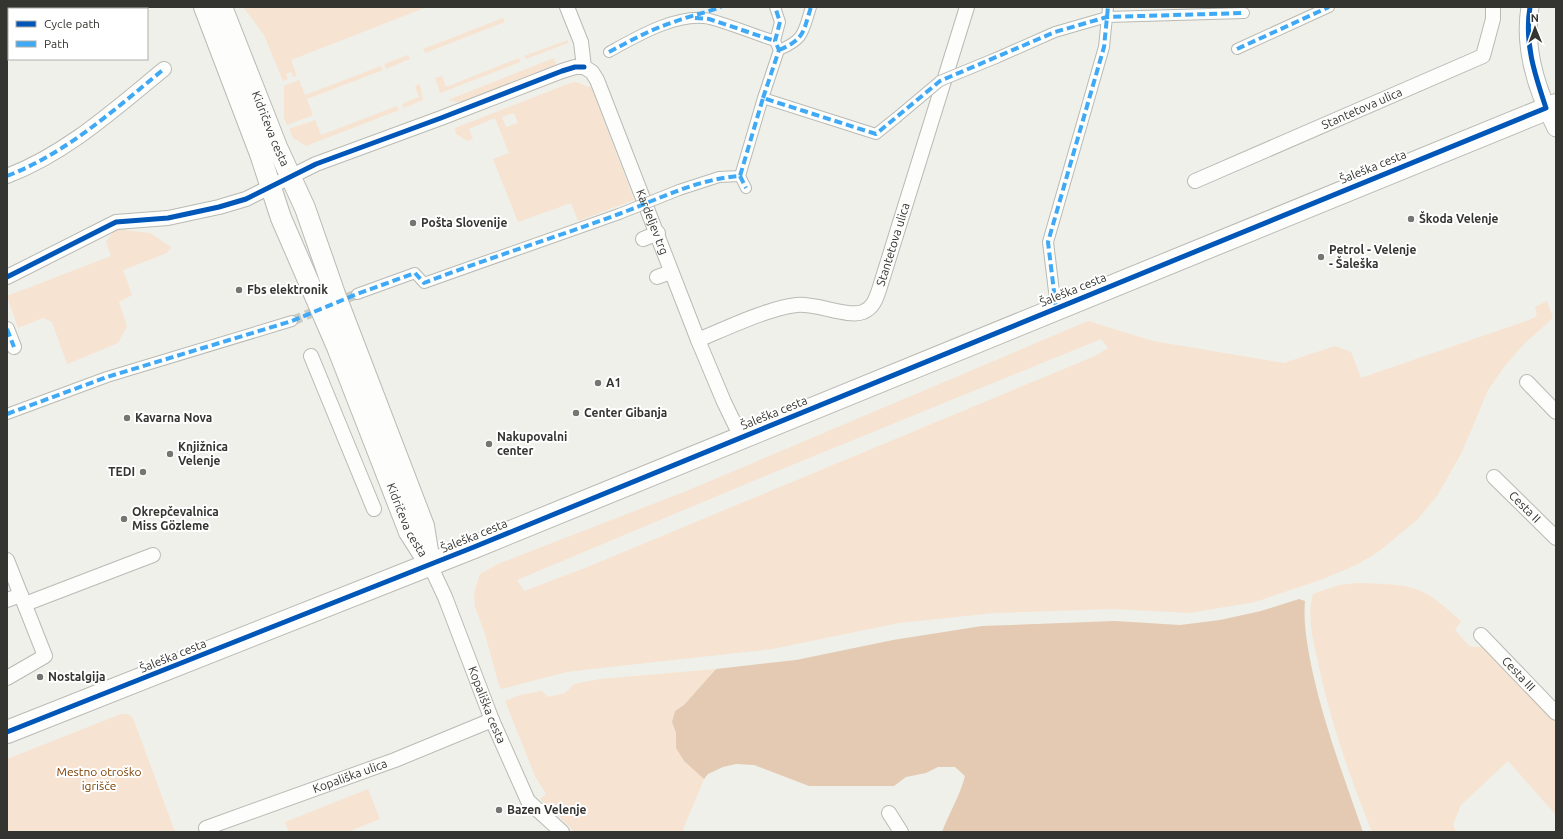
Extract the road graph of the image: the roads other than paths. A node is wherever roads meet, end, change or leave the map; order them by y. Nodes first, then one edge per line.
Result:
1 (204, 7) edge
2 (222, 7) edge
3 (568, 7) edge
4 (775, 7) edge
5 (811, 7) edge
6 (967, 7) edge
7 (1329, 7) edge
8 (1493, 7) edge
9 (1530, 7) edge
10 (1107, 12) edge
11 (1244, 13) dead end
12 (777, 46) junction
13 (1237, 49) dead end
14 (609, 52) dead end
15 (584, 66) junction
16 (164, 69) dead end
17 (763, 98) junction
18 (1551, 107) edge
19 (1556, 128) edge
20 (7, 176) edge
21 (291, 176) junction
22 (740, 176) junction
23 (1196, 181) dead end
24 (271, 186) junction
25 (746, 188) dead end
26 (658, 233) junction
27 (643, 239) dead end
28 (671, 272) junction
29 (7, 277) edge
30 (657, 277) dead end
31 (357, 294) tunnel mouth
32 (1056, 308) junction
33 (292, 321) tunnel mouth
34 (7, 329) edge
35 (698, 340) junction
36 (14, 347) dead end
37 (311, 356) dead end
38 (1527, 382) dead end
39 (1556, 412) edge
40 (7, 414) edge
41 (741, 437) junction
42 (1494, 477) dead end
43 (374, 509) dead end
44 (1556, 538) edge
45 (153, 555) dead end
46 (7, 560) edge
47 (430, 565) junction
48 (23, 599) junction
49 (7, 600) edge
50 (1481, 635) dead end
51 (7, 678) edge
52 (1556, 713) edge
53 (492, 720) junction
54 (7, 732) edge
55 (889, 813) dead end
56 (206, 828) dead end
57 (562, 832) edge
58 (901, 832) edge

1 - 24 main road, Kidričeva cesta
2 - 21 main road, Kidričeva cesta
3 - 15 street
4 - 12 street
5 - 12 street
6 - 35 street, Stantetova ulica
7 - 13 street
8 - 23 street, Stantetova ulica
9 - 18 street
10 - 11 street
10 - 17 street, bridge
10 - 32 street
12 - 14 street
12 - 17 street
15 - 21 street
15 - 26 street, Kardeljev trg
16 - 20 street
17 - 22 street
18 - 19 street
18 - 32 main road, Šaleška cesta
21 - 24 street
21 - 47 main road, Kidričeva cesta
22 - 25 street
22 - 31 street, bridge
24 - 29 street
24 - 47 main road, Kidričeva cesta
26 - 27 street
26 - 28 street, Kardeljev trg
28 - 30 street
28 - 35 street, Kardeljev trg
32 - 41 main road, Šaleška cesta
33 - 40 street
34 - 36 street
35 - 41 street, Kardeljev trg
37 - 43 street
38 - 39 street
41 - 47 main road, Šaleška cesta
42 - 44 street, Cesta II
45 - 48 street
46 - 48 street
47 - 53 street, Kopališka cesta
47 - 54 main road, Šaleška cesta
48 - 49 street
48 - 51 street
50 - 52 street, Cesta III
53 - 56 street, Kopališka ulica
53 - 57 street, Kopališka cesta
55 - 58 street

